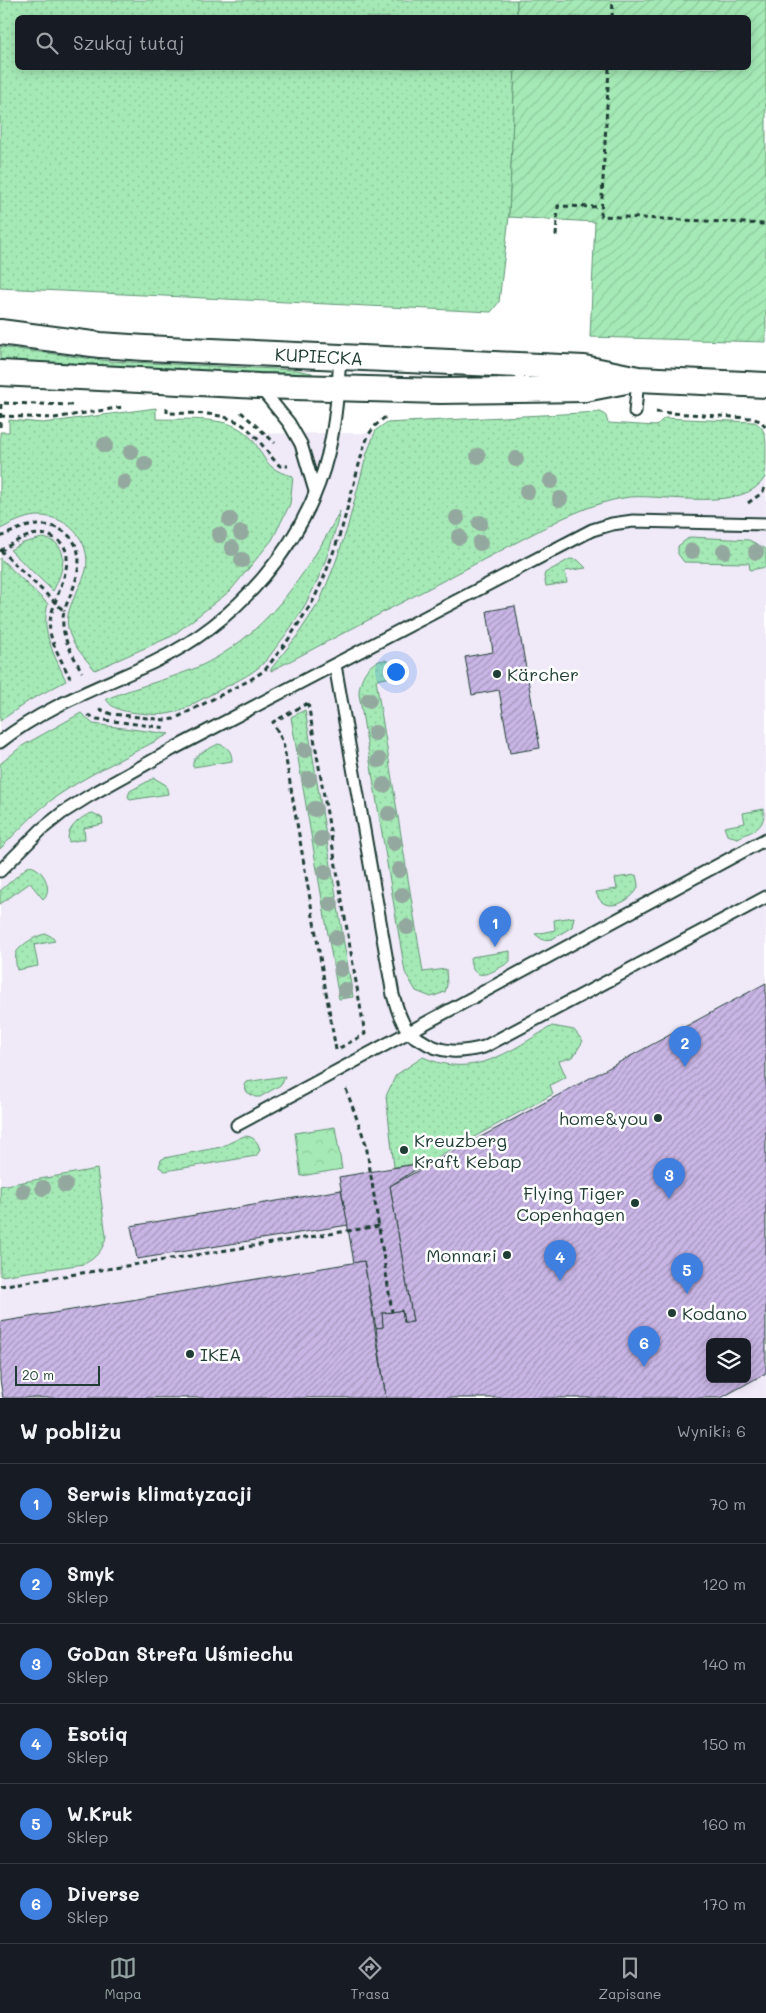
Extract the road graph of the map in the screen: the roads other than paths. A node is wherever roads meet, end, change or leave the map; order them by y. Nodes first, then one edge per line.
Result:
1 (0, 332) edge
2 (340, 356) junction
3 (0, 373) edge
4 (638, 379) junction
5 (766, 385) edge
6 (259, 386) junction
7 (338, 389) junction
8 (635, 412) road end
9 (315, 491) junction
10 (766, 524) edge
11 (335, 665) junction
12 (0, 742) edge
13 (766, 839) edge
14 (0, 871) edge
15 (766, 898) edge
16 (410, 1033) junction
17 (238, 1125) dead end

1 - 2 street, KUPIECKA
2 - 4 street, KUPIECKA
2 - 7 lane
3 - 6 street, KUPIECKA
4 - 5 street, KUPIECKA
4 - 7 street, KUPIECKA
4 - 8 lane
6 - 7 street, KUPIECKA
6 - 9 lane
7 - 9 lane
9 - 12 lane
10 - 11 lane
11 - 14 lane
11 - 16 lane
13 - 16 lane
15 - 16 lane
16 - 17 lane

